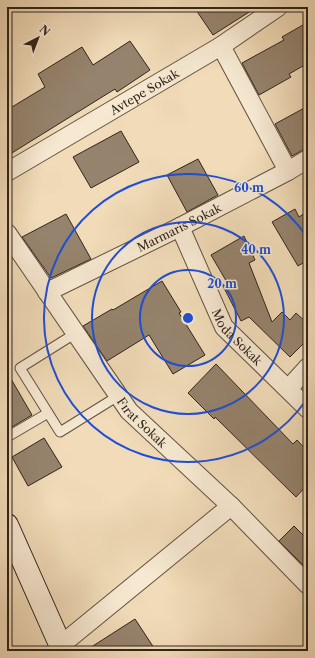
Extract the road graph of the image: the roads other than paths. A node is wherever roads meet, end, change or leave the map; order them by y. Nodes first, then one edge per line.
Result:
1 (278, 7) edge
2 (221, 46) junction
3 (308, 159) edge
4 (288, 171) junction
5 (7, 172) edge
6 (180, 227) junction
7 (7, 233) edge
8 (47, 292) junction
9 (76, 333) junction
10 (308, 367) edge
11 (288, 389) junction
12 (118, 396) junction
13 (308, 409) edge
14 (48, 414) junction
15 (7, 437) edge
16 (231, 506) junction
17 (7, 525) edge
18 (308, 585) edge
19 (62, 648) edge

1 - 2 street, Avtepe Sokak
2 - 4 street
2 - 5 street, Avtepe Sokak
3 - 4 street, Marmaris Sokak
4 - 6 street, Marmaris Sokak
6 - 8 street, Marmaris Sokak
6 - 11 street, Moda Sokak
7 - 8 street, Fırat Sokak
8 - 9 street, Fırat Sokak
9 - 12 street, Fırat Sokak
9 - 14 lane
10 - 11 street
11 - 13 street, Moda Sokak
12 - 14 lane
12 - 16 street, Fırat Sokak
14 - 15 lane
16 - 18 street, Fırat Sokak
16 - 19 street
17 - 19 main road

